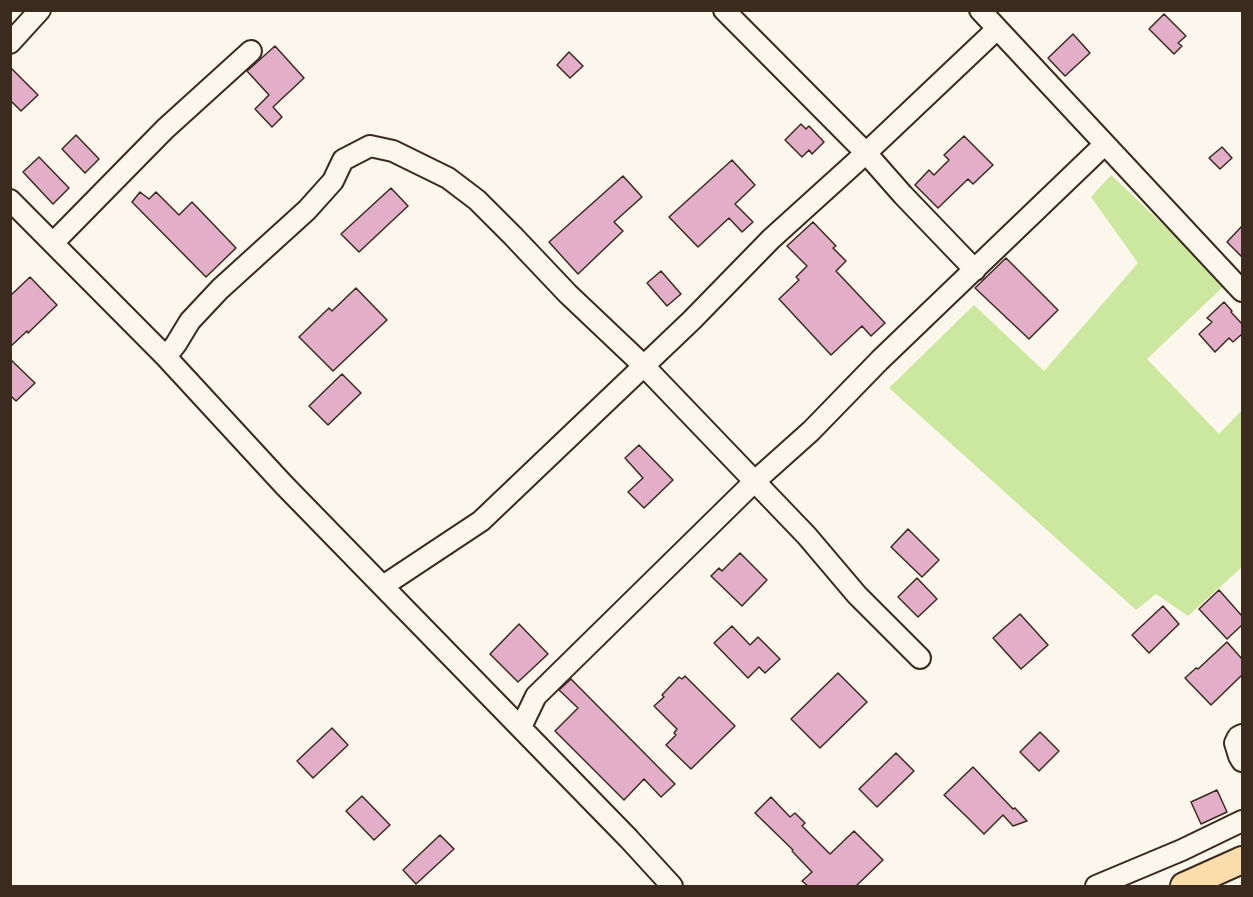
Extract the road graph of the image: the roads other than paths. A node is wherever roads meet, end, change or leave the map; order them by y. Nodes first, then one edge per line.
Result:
1 (40, 10) edge
2 (724, 10) edge
3 (980, 10) edge
4 (997, 29) junction
5 (10, 43) edge
6 (252, 51) dead end
7 (1104, 145) junction
8 (866, 153) junction
9 (10, 200) edge
10 (53, 243) junction
11 (975, 270) junction
12 (1242, 291) edge
13 (166, 357) junction
14 (644, 366) junction
15 (754, 482) junction
16 (383, 586) junction
17 (920, 658) dead end
18 (521, 728) junction
19 (1242, 735) edge
20 (1242, 761) edge
21 (1242, 821) edge
22 (1242, 860) edge
23 (672, 886) edge
24 (1096, 886) edge
25 (1184, 886) edge

1 - 5 street
2 - 8 street
3 - 4 street
4 - 7 street
4 - 8 street
6 - 10 street
7 - 11 street
7 - 12 street
8 - 11 street
8 - 14 street
9 - 10 street
10 - 13 street
11 - 15 street
13 - 14 street
13 - 16 street
14 - 15 street
14 - 16 street
15 - 17 street
15 - 18 street
16 - 18 street
18 - 23 street
19 - 20 street
21 - 24 street
22 - 25 main road

